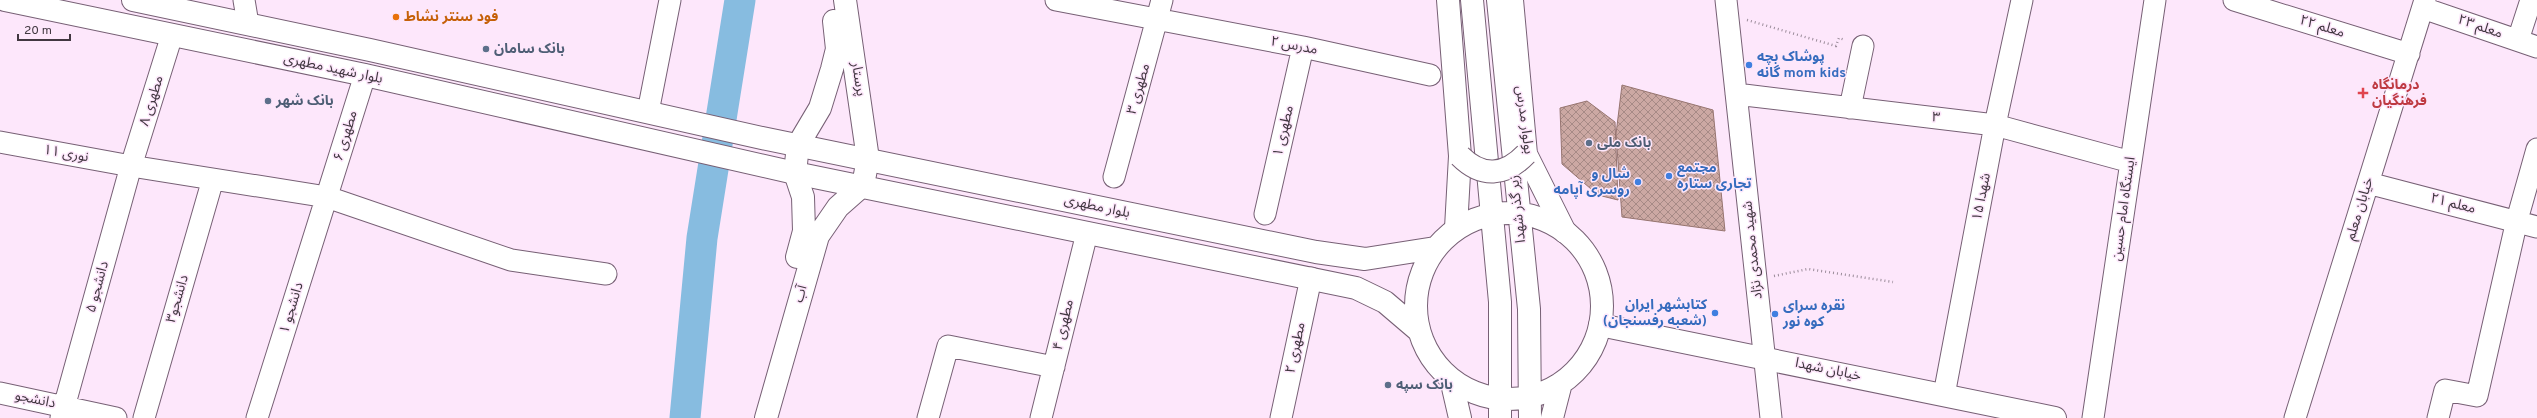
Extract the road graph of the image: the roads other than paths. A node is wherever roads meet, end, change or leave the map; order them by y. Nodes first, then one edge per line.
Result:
1 (5, 0) edge
2 (133, 0) edge
3 (244, 0) edge
4 (670, 0) edge
5 (831, 0) edge
6 (845, 0) edge
7 (1056, 0) edge
8 (1162, 0) edge
9 (1448, 0) edge
10 (1472, 0) edge
11 (1498, 0) edge
12 (1512, 0) edge
13 (2022, 0) edge
14 (2155, 0) edge
15 (2234, 0) edge
16 (2531, 0) edge
17 (2424, 4) edge
18 (1726, 7) edge
19 (1158, 21) junction
20 (248, 24) junction
21 (172, 35) junction
22 (2527, 44) edge
23 (1863, 46) road end
24 (1303, 47) junction
25 (2409, 54) junction
26 (1430, 74) dead end
27 (365, 75) junction
28 (1736, 94) junction
29 (1850, 108) junction
30 (655, 114) junction
31 (1995, 125) junction
32 (762, 138) joint
33 (0, 142) edge
34 (798, 145) junction
35 (2537, 149) edge
36 (1526, 154) junction
37 (1460, 156) junction
38 (868, 159) junction
39 (2131, 162) junction
40 (760, 164) joint
41 (131, 166) junction
42 (795, 173) junction
43 (1114, 177) dead end
44 (213, 179) junction
45 (2368, 184) junction
46 (863, 185) junction
47 (327, 197) junction
48 (1265, 214) dead end
49 (2517, 220) junction
50 (2537, 227) edge
51 (1456, 228) junction
52 (1565, 232) junction
53 (1086, 233) junction
54 (1434, 248) junction
55 (606, 274) dead end
56 (1311, 278) junction
57 (1600, 325) junction
58 (1419, 331) junction
59 (1764, 357) junction
60 (1054, 367) junction
61 (1451, 380) junction
62 (1561, 383) junction
63 (0, 393) edge
64 (1944, 395) junction
65 (63, 412) edge
66 (116, 418) edge
67 (144, 418) edge
68 (257, 418) edge
69 (751, 418) edge
70 (766, 418) edge
71 (928, 418) edge
72 (1041, 418) edge
73 (1281, 418) edge
74 (1460, 418) edge
75 (1500, 418) edge
76 (1530, 418) edge
77 (1552, 418) edge
78 (1771, 418) edge
79 (2055, 418) edge
80 (2093, 418) edge
81 (2295, 418) edge
82 (2438, 418) edge

1 - 21 main road, بلوار شهید مطهری
2 - 20 main road, بلوار شهید مطهری
3 - 20 street
4 - 30 street
5 - 34 main road, پرستار
6 - 38 main road, پرستار
7 - 19 street, مدرس ۲
8 - 19 street, مطهری ۳
9 - 37 main road
10 - 75 main road, زیر گذر شهدا
11 - 76 main road, زیر گذر شهدا
12 - 36 main road, بولوار مدرس
13 - 31 street, شهدا ۱۵
14 - 39 street, ایستگاه امام حسین
15 - 25 street, معلم ۲۲
16 - 22 street
17 - 22 street, معلم ۲۳
17 - 25 street, خیابان معلم
18 - 28 street, شهید محمدی نژاد
19 - 24 street, مدرس ۲
19 - 43 street, مطهری ۳
20 - 30 main road, بلوار شهید مطهری
21 - 27 main road, بلوار شهید مطهری
21 - 41 street, مطهری ۸
23 - 29 street
24 - 26 street, مدرس ۲
24 - 48 street, مطهری ۱
25 - 45 street, خیابان معلم
27 - 40 main road, بلوار شهید مطهری
27 - 47 street, مطهری ۶
28 - 29 street, ۳
28 - 59 street, شهید محمدی نژاد
29 - 31 street, ۳
30 - 32 main road, بلوار شهید مطهری
31 - 39 street, ۳
31 - 64 street, شهدا ۱۵
32 - 34 main road, بلوار مطهری
33 - 41 street, نوری ۱۱
34 - 38 main road, بلوار مطهری
34 - 42 main road
35 - 49 street
36 - 37 main road, bridge
36 - 52 main road, بولوار مدرس
37 - 51 main road
38 - 46 main road, پرستار
38 - 54 main road, بلوار مطهری
39 - 80 street, ایستگاه امام حسین
40 - 42 main road, بلوار مطهری
41 - 44 street, نوری ۱۱
41 - 65 street, دانشجو ۵
42 - 46 main road, بلوار مطهری
42 - 69 main road, آب
44 - 47 street, نوری ۱۱
44 - 67 street, دانشجو۳
45 - 49 street, معلم ۲۱
45 - 81 street, خیابان معلم
46 - 53 main road, بلوار مطهری
46 - 70 main road, آب
47 - 55 street, نوری ۱۱
47 - 68 street, دانشجو ۱
49 - 50 street, معلم ۲۱
49 - 82 street
51 - 52 main road
51 - 54 main road
52 - 57 main road
53 - 56 main road, بلوار مطهری
53 - 60 street, مطهری ۴
54 - 58 main road
56 - 58 main road, بلوار مطهری
56 - 73 street, مطهری ۲
57 - 59 main road, خیابان شهدا
57 - 62 main road
58 - 61 main road
59 - 64 main road, خیابان شهدا
59 - 78 street, شهید محمدی نژاد
60 - 71 street
60 - 72 street, مطهری ۴
61 - 62 main road
61 - 74 main road
62 - 77 main road
63 - 65 street, دانشجو
64 - 79 main road, خیابان شهدا
65 - 66 street, دانشجو

